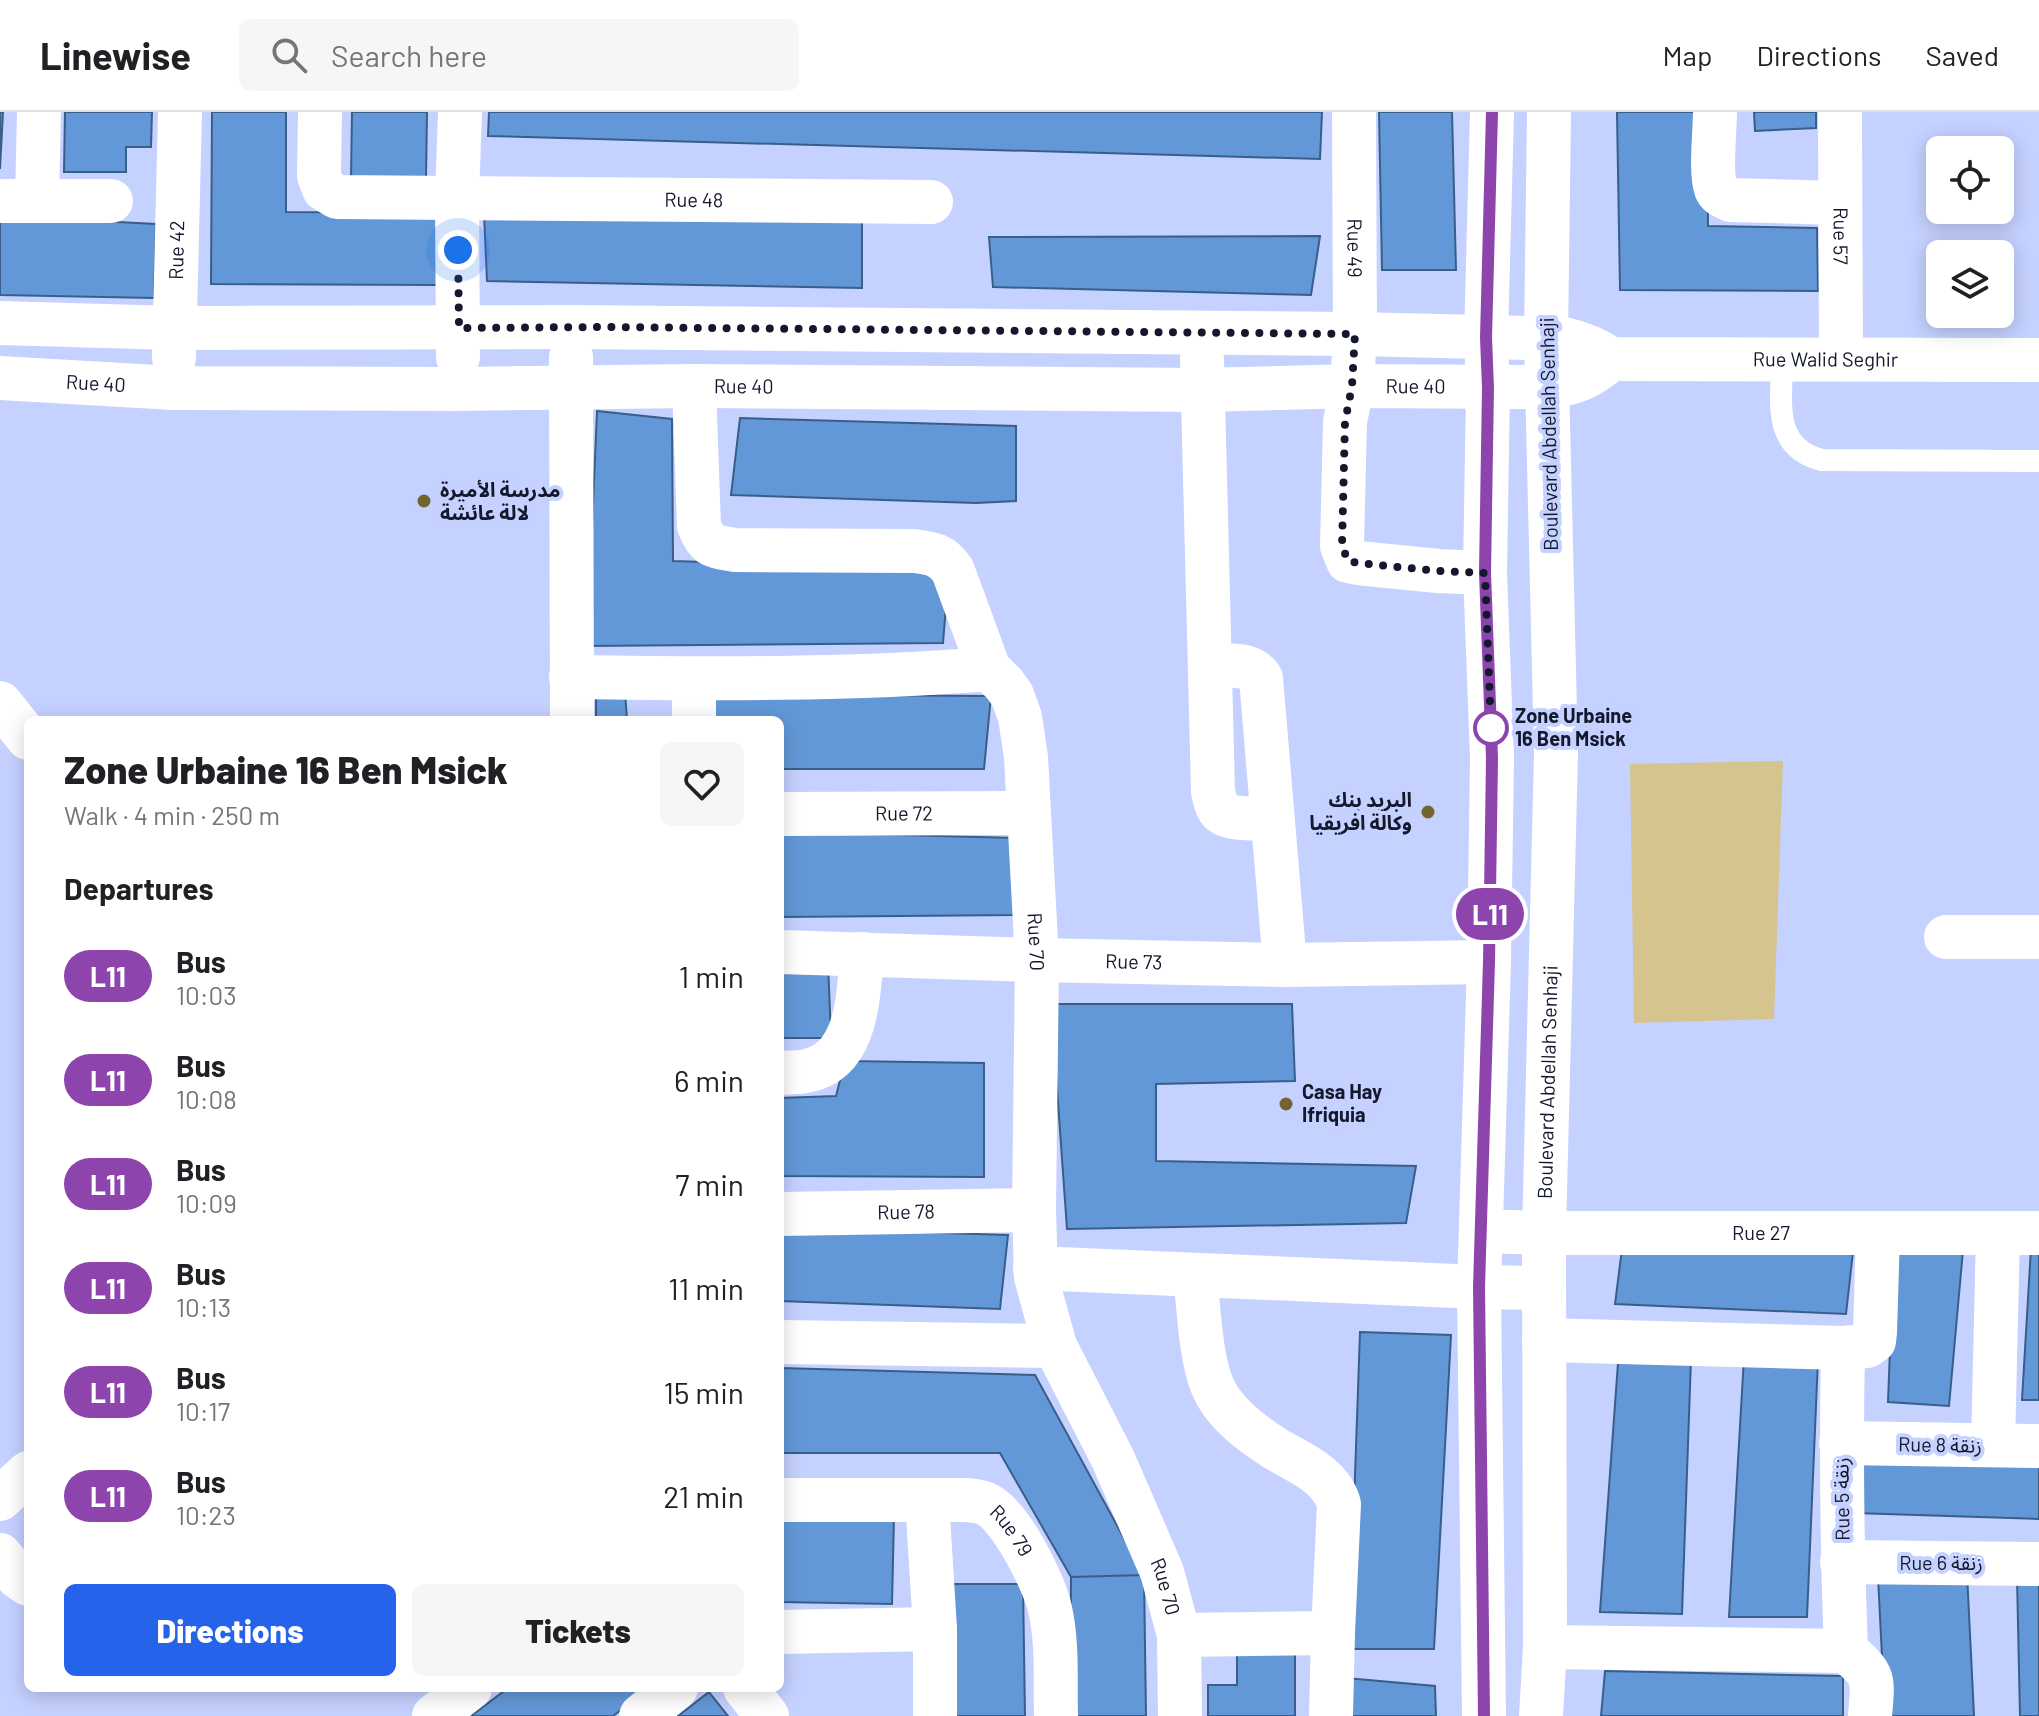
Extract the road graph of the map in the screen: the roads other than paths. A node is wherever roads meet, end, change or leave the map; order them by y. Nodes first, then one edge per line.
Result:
1 (39, 112) edge
2 (180, 112) edge
3 (320, 112) edge
4 (460, 112) edge
5 (1354, 112) edge
6 (1492, 112) edge
7 (1549, 112) edge
8 (1715, 112) edge
9 (1840, 112) edge
10 (457, 198) junction
11 (18, 201) edge
12 (111, 201) dead end
13 (931, 202) dead end
14 (1839, 203) junction
15 (0, 323) edge
16 (571, 327) junction
17 (174, 328) junction
18 (459, 328) junction
19 (1202, 333) junction
20 (1355, 334) junction
21 (1486, 338) junction
22 (1546, 339) junction
23 (1611, 359) junction
24 (1782, 359) junction
25 (1841, 359) junction
26 (2039, 360) edge
27 (0, 378) edge
28 (694, 386) junction
29 (1352, 386) junction
30 (570, 387) junction
31 (1547, 387) junction
32 (174, 388) junction
33 (1488, 388) junction
34 (458, 389) junction
35 (1202, 390) junction
36 (2039, 461) edge
37 (1485, 573) junction
38 (989, 669) junction
39 (571, 677) junction
40 (694, 699) edge
41 (0, 703) edge
42 (572, 716) edge
43 (24, 733) edge
44 (1029, 813) junction
45 (784, 814) edge
46 (1946, 937) dead end
47 (2039, 937) edge
48 (784, 952) edge
49 (862, 954) junction
50 (1037, 960) junction
51 (1489, 962) junction
52 (1285, 965) junction
53 (784, 1073) edge
54 (1034, 1210) junction
55 (784, 1214) edge
56 (1481, 1231) junction
57 (1544, 1233) junction
58 (1878, 1233) junction
59 (2019, 1234) edge
60 (1035, 1268) junction
61 (1195, 1275) junction
62 (1479, 1287) junction
63 (1544, 1288) junction
64 (1544, 1340) junction
65 (784, 1342) edge
66 (1055, 1346) junction
67 (1843, 1348) junction
68 (1841, 1443) junction
69 (1993, 1445) junction
70 (2039, 1446) edge
71 (24, 1477) edge
72 (0, 1499) edge
73 (784, 1500) edge
74 (927, 1500) junction
75 (0, 1555) edge
76 (1842, 1562) junction
77 (2039, 1564) edge
78 (24, 1581) edge
79 (935, 1629) junction
80 (784, 1632) edge
81 (1333, 1633) junction
82 (1179, 1635) junction
83 (1545, 1647) junction
84 (1846, 1651) junction
85 (465, 1692) edge
86 (671, 1692) edge
87 (748, 1692) edge
88 (434, 1716) edge
89 (641, 1716) edge
90 (767, 1716) edge
91 (935, 1716) edge
92 (1056, 1716) edge
93 (1180, 1716) edge
94 (1331, 1716) edge
95 (1484, 1716) edge
96 (1541, 1716) edge
97 (1870, 1716) edge

1 - 11 street
2 - 17 street, Rue 42
3 - 10 street, Rue 48
4 - 10 street
5 - 20 street, Rue 49
6 - 21 street
7 - 22 street, Boulevard Abdellah Senhaji
8 - 14 street
9 - 14 street, Rue 57
10 - 13 street, Rue 48
10 - 18 street
11 - 12 street
14 - 25 street, Rue 57
15 - 17 street
16 - 18 street
16 - 19 street
16 - 30 street
17 - 18 street
17 - 32 street, Rue 42
18 - 34 street
19 - 20 street
19 - 35 street
20 - 21 street
20 - 29 street, Rue 49
21 - 22 street, Rue Walid Seghir
21 - 33 street
22 - 23 street, Rue Walid Seghir
22 - 31 street, Boulevard Abdellah Senhaji
23 - 24 street, Rue Walid Seghir
23 - 31 street
24 - 25 street, Rue Walid Seghir
24 - 36 lane
25 - 26 street, Rue Walid Seghir
27 - 32 street, Rue 40
28 - 30 street, Rue 40
28 - 35 street, Rue 40
28 - 38 street, Rue 70
29 - 33 street, Rue 40
29 - 35 street, Rue 40
29 - 37 street, Rue 49
30 - 34 street, Rue 40
30 - 39 street
31 - 33 street
31 - 57 street, Boulevard Abdellah Senhaji
32 - 34 street, Rue 40
33 - 37 street
35 - 52 street
37 - 51 street
38 - 40 street
38 - 44 street, Rue 70
39 - 40 street
39 - 42 street
41 - 43 street
44 - 45 street, Rue 72
44 - 50 street, Rue 70
46 - 47 street
48 - 49 street, Rue 73
49 - 50 street, Rue 73
49 - 53 street
50 - 52 street, Rue 73
50 - 54 street, Rue 70
51 - 52 street, Rue 73
51 - 56 street
54 - 55 street, Rue 78
54 - 60 street, Rue 70
56 - 57 street, Rue 27
56 - 62 street
57 - 58 street, Rue 27
57 - 63 street, Boulevard Abdellah Senhaji
58 - 59 street, Rue 27
58 - 67 street
59 - 69 street
60 - 61 street
60 - 66 street, Rue 70
61 - 62 street
61 - 81 street
62 - 63 street
62 - 95 street
63 - 64 street, Boulevard Abdellah Senhaji
64 - 67 street
64 - 83 street, Boulevard Abdellah Senhaji
65 - 66 street
66 - 82 street, Rue 70
67 - 68 street, Rue 5 زنقة
68 - 69 street, Rue 8 زنقة
68 - 76 street, Rue 5 زنقة
69 - 70 street, Rue 8 زنقة
71 - 72 street
73 - 74 street, Rue 79
74 - 79 street
74 - 92 street, Rue 79
75 - 78 street
76 - 77 street, Rue 6 زنقة
76 - 84 street, Rue 5 زنقة
79 - 80 street
79 - 91 street
81 - 82 street
81 - 94 street
82 - 93 street, Rue 70
83 - 84 street
83 - 96 street, Boulevard Abdellah Senhaji
84 - 97 street
85 - 88 street
86 - 89 street
87 - 90 street

